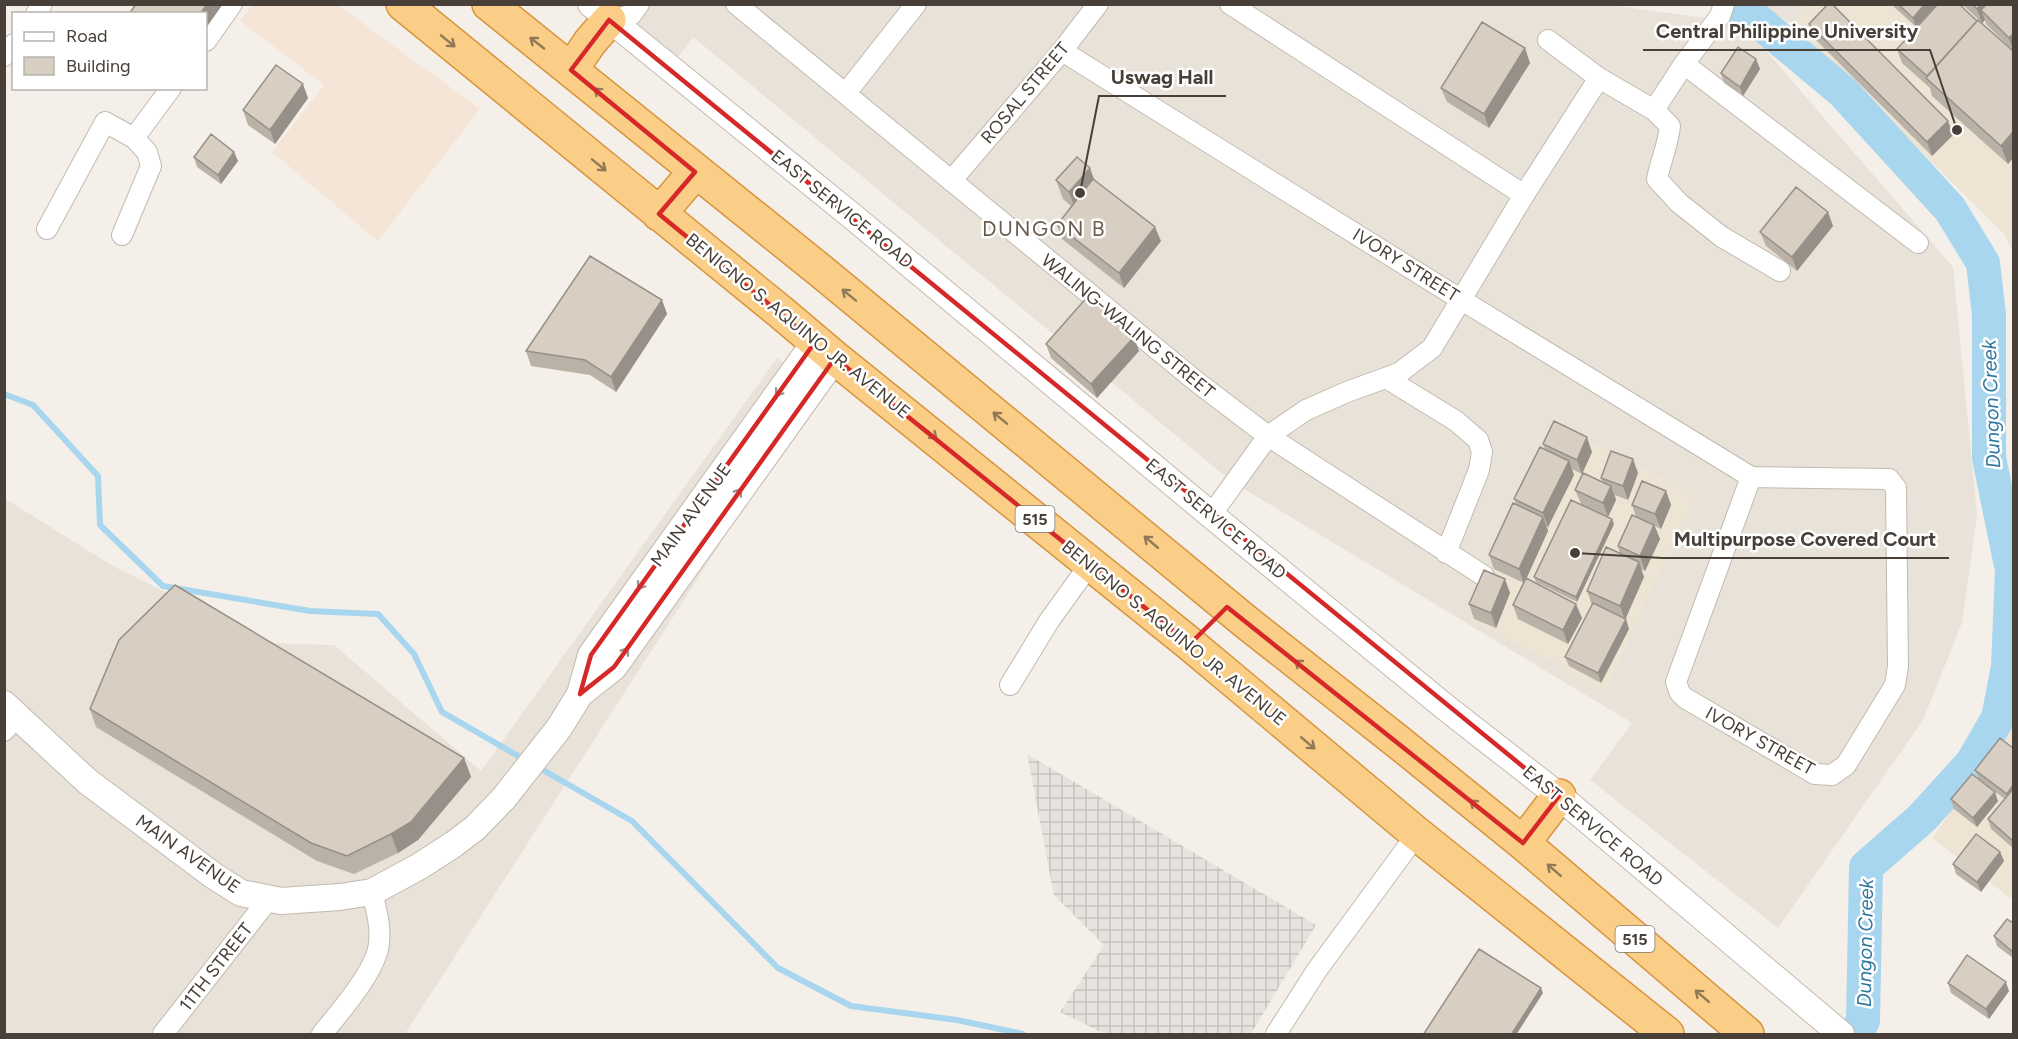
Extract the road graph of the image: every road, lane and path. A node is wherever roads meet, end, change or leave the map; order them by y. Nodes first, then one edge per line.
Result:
1 (232, 4) edge
2 (403, 4) edge
3 (489, 4) edge
4 (639, 4) edge
5 (916, 4) edge
6 (1098, 4) edge
7 (1230, 4) edge
8 (741, 6) edge
9 (607, 10) edge
10 (1722, 10) edge
11 (207, 40) edge
12 (1548, 40) dead end
13 (1062, 51) junction
14 (1684, 63) junction
15 (571, 70) junction
16 (1599, 78) junction
17 (170, 90) edge
18 (846, 93) junction
19 (1654, 110) junction
20 (134, 138) junction
21 (695, 172) junction
22 (951, 181) junction
23 (1524, 195) junction
24 (659, 214) junction
25 (47, 229) dead end
26 (122, 235) dead end
27 (1918, 243) dead end
28 (1780, 271) dead end
29 (1460, 299) junction
30 (825, 350) junction
31 (1386, 378) junction
32 (1268, 436) junction
33 (1751, 477) junction
34 (1211, 515) junction
35 (1446, 553) junction
36 (1090, 564) junction
37 (1484, 576) edge
38 (1227, 607) junction
39 (1190, 644) junction
40 (1010, 685) dead end
41 (9, 717) edge
42 (1559, 796) junction
43 (1418, 834) junction
44 (1523, 843) junction
45 (372, 892) junction
46 (268, 900) junction
47 (164, 1035) edge
48 (322, 1035) edge
49 (1276, 1035) edge
50 (1667, 1035) edge
51 (1747, 1035) edge
52 (1841, 1035) edge

1 - 11 street
2 -> 24 highway, BENIGNO S. AQUINO JR. AVENUE / 515
15 -> 3 highway, 515
4 - 9 street
5 - 18 street
6 - 13 street, ROSAL STREET
7 - 23 street
8 - 18 street, WALING-WALING STREET
9 - 15 highway
9 - 34 street, EAST SERVICE ROAD
10 - 14 street
12 - 16 street
13 - 22 street, ROSAL STREET
13 - 29 street, IVORY STREET
14 - 19 street
14 - 27 street
21 -> 15 highway, 515
16 - 19 street
16 - 23 street
17 - 20 street
18 - 22 street, WALING-WALING STREET
19 - 28 street
20 - 25 street
20 - 26 street
21 - 24 highway
38 -> 21 highway, 515
22 - 32 street, WALING-WALING STREET
23 - 29 street
24 - 30 highway, BENIGNO S. AQUINO JR. AVENUE / 515
29 - 31 street
29 - 33 street, IVORY STREET
30 -> 36 highway, BENIGNO S. AQUINO JR. AVENUE / 515
30 - 45 street, MAIN AVENUE
31 - 32 street
31 - 35 street
32 - 34 street
32 - 35 street, WALING-WALING STREET
33 - 33 street, IVORY STREET
34 - 42 street, EAST SERVICE ROAD
35 - 37 street, WALING-WALING STREET
36 - 39 highway, BENIGNO S. AQUINO JR. AVENUE / 515
36 - 40 street
38 - 39 highway
44 -> 38 highway, 515
39 -> 43 highway, BENIGNO S. AQUINO JR. AVENUE / 515
41 - 46 street, MAIN AVENUE
42 - 44 highway
42 - 52 street, EAST SERVICE ROAD
43 - 49 street
43 - 50 highway, BENIGNO S. AQUINO JR. AVENUE / 515
51 -> 44 highway, 515
45 - 46 street, MAIN AVENUE
45 - 48 street
46 - 47 street, 11TH STREET

